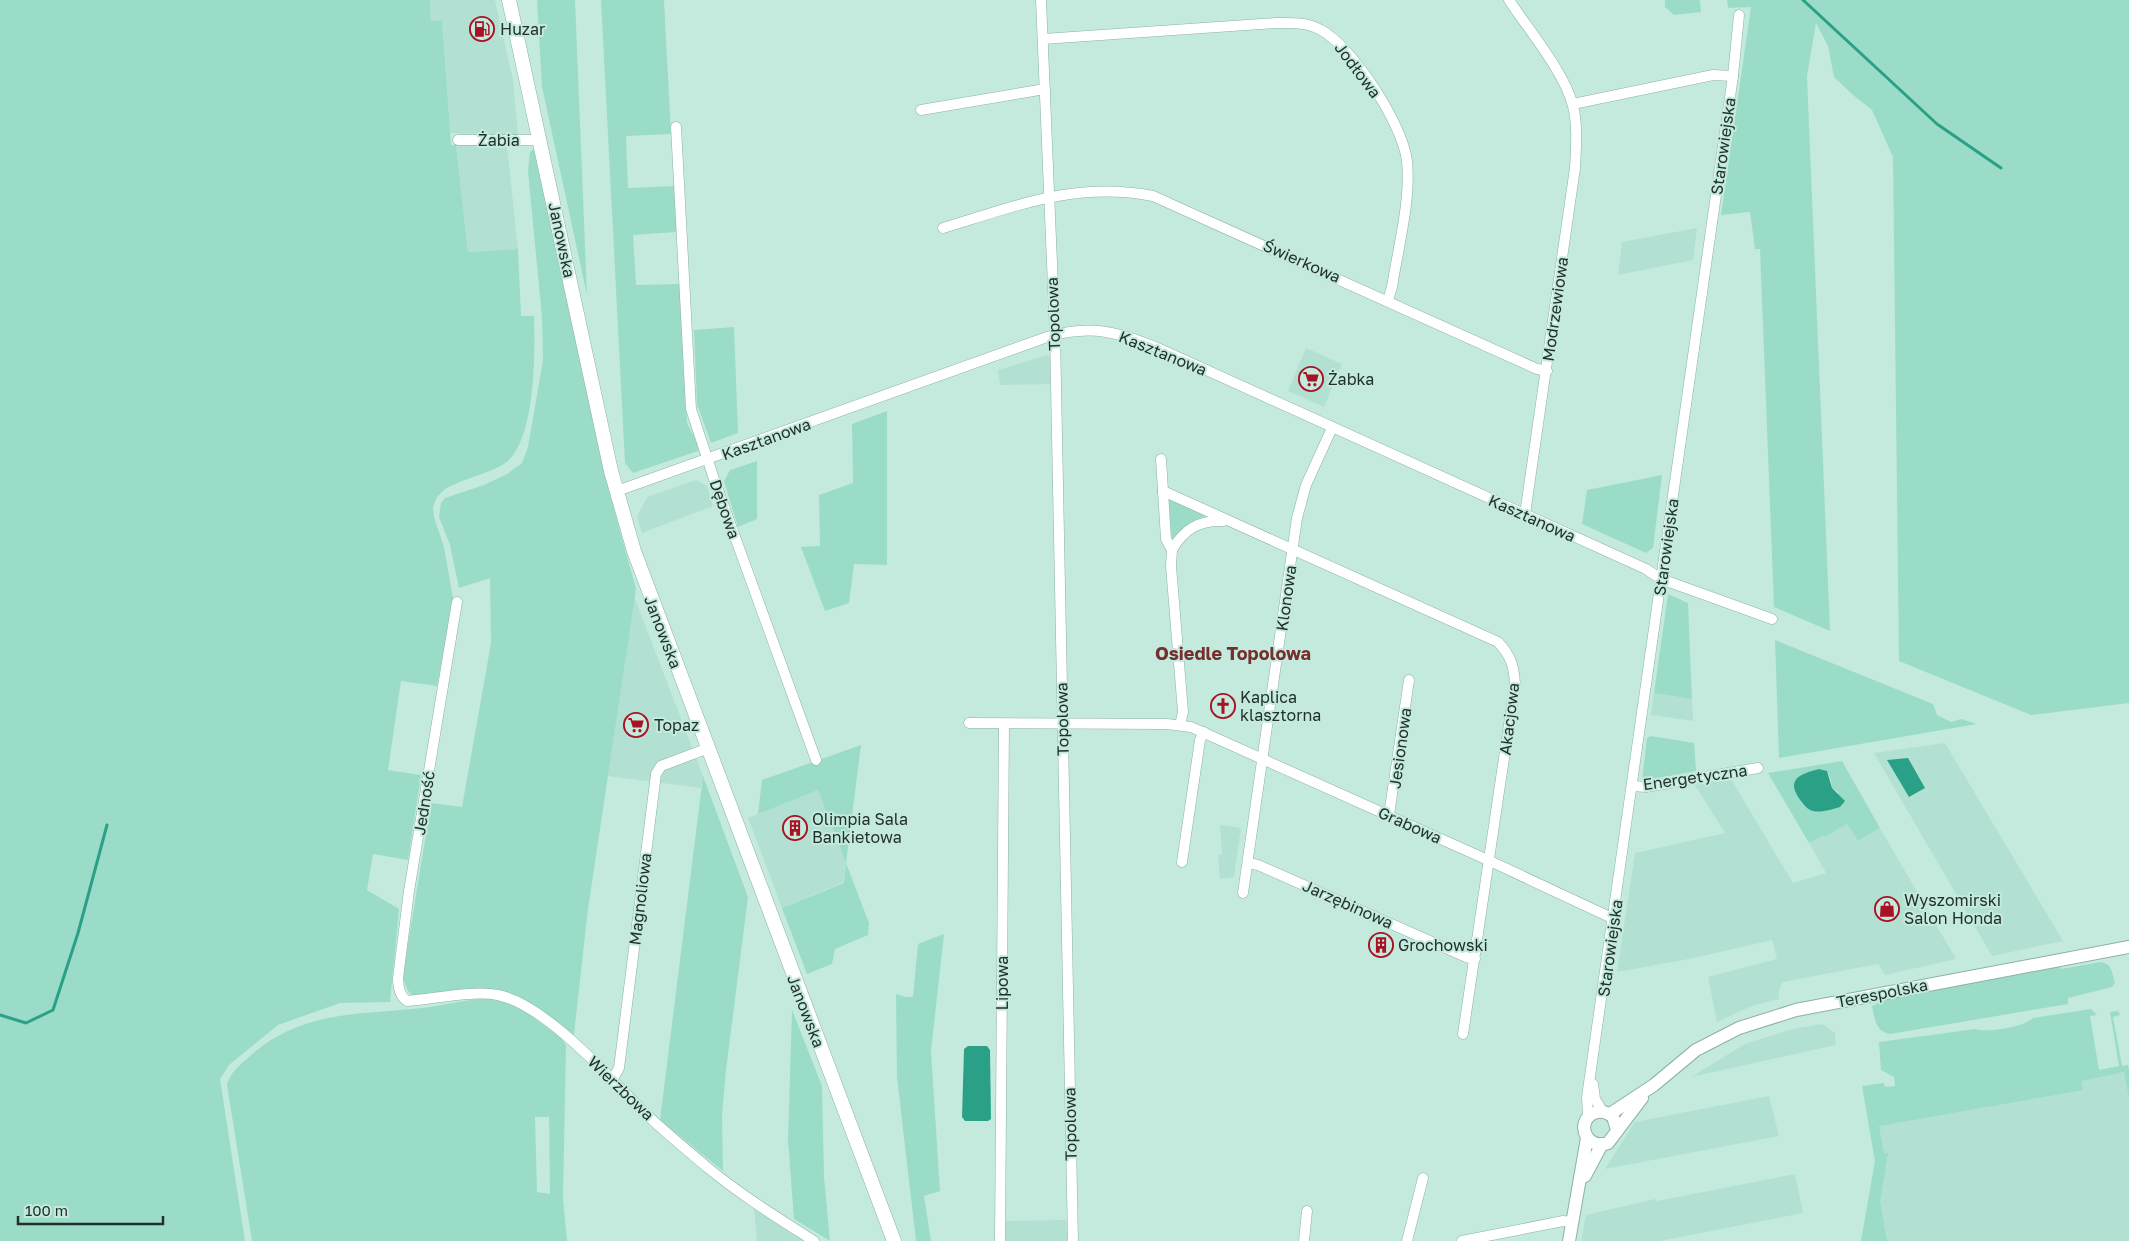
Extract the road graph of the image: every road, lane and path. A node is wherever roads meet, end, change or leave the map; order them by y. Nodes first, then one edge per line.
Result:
1 (509, 0) edge
2 (1042, 0) edge
3 (1509, 0) edge
4 (1740, 15) dead end
5 (1043, 39) junction
6 (1733, 76) junction
7 (1045, 89) junction
8 (1573, 104) junction
9 (921, 110) dead end
10 (676, 127) dead end
11 (458, 140) dead end
12 (540, 140) junction
13 (1048, 197) junction
14 (944, 228) dead end
15 (1388, 300) junction
16 (1055, 335) junction
17 (1547, 371) junction
18 (1332, 428) junction
19 (1161, 459) dead end
20 (709, 460) junction
21 (617, 492) junction
22 (1163, 492) junction
23 (1525, 514) junction
24 (1229, 521) junction
25 (1172, 550) junction
26 (1293, 550) junction
27 (1661, 579) junction
28 (457, 602) dead end
29 (1772, 620) dead end
30 (1409, 680) dead end
31 (969, 723) dead end
32 (1004, 724) junction
33 (1063, 724) junction
34 (1180, 725) junction
35 (1204, 732) junction
36 (706, 749) junction
37 (1263, 759) junction
38 (816, 760) dead end
39 (1758, 768) dead end
40 (1633, 786) junction
41 (1389, 816) junction
42 (1490, 861) junction
43 (1182, 862) dead end
44 (1248, 862) junction
45 (1243, 894) dead end
46 (1614, 919) junction
47 (2129, 946) edge
48 (1475, 958) junction
49 (408, 1001) joint
50 (1463, 1034) dead end
51 (1591, 1078) junction
52 (612, 1080) junction
53 (1654, 1085) junction
54 (1606, 1113) junction
55 (1588, 1116) junction
56 (1617, 1130) junction
57 (1587, 1138) junction
58 (1602, 1144) junction
59 (1423, 1178) dead end
60 (1577, 1192) junction
61 (1306, 1211) dead end
62 (1571, 1222) junction
63 (814, 1241) edge
64 (894, 1241) edge
65 (1000, 1241) edge
66 (1073, 1241) edge
67 (1304, 1241) edge
68 (1407, 1241) edge
69 (1462, 1241) edge
70 (1569, 1241) edge

1 - 12 main road, Janowska
2 - 5 street, Topolowa
3 - 8 street, Modrzewiowa
4 - 6 street, Starowiejska
5 - 7 street, Topolowa
5 - 15 street, Jodłowa
6 - 8 street
6 - 27 street, Starowiejska
7 - 9 street
7 - 13 street, Topolowa
8 - 17 street, Modrzewiowa
10 - 20 street, Dębowa
11 - 12 street, Żabia
12 - 21 main road, Janowska
13 - 14 street
13 - 15 street, Świerkowa
13 - 16 street, Topolowa
15 - 17 street, Świerkowa
16 - 18 street, Kasztanowa
16 - 20 street, Kasztanowa
16 - 33 street, Topolowa
17 - 23 street, Modrzewiowa
18 - 23 street, Kasztanowa
18 - 26 street, Klonowa
19 - 22 street
20 - 21 street, Kasztanowa
20 - 38 street, Dębowa
21 - 36 main road, Janowska
22 - 24 street, Akacjowa
22 - 25 street
23 - 27 street, Kasztanowa
24 - 25 street, Akacjowa
24 - 26 street, Akacjowa
25 - 34 street
26 - 37 street, Klonowa
26 - 42 street, Akacjowa
27 - 29 street, Kasztanowa
27 - 40 street, Starowiejska
28 - 49 street, Jedność
30 - 41 street, Jesionowa
31 - 32 street, Grabowa
32 - 33 street, Grabowa
32 - 65 street, Lipowa
33 - 34 street, Grabowa
33 - 66 street, Topolowa
34 - 35 street, Grabowa
35 - 37 street, Grabowa
35 - 43 street
36 - 52 street, Magnoliowa
36 - 64 main road, Janowska
37 - 41 street, Grabowa
37 - 44 street, Klonowa
39 - 40 street, Energetyczna
40 - 46 street, Starowiejska
41 - 42 street, Grabowa
42 - 46 street, Grabowa
42 - 48 street, Akacjowa
44 - 45 street, Klonowa
44 - 48 street, Jarzębinowa
46 - 51 street, Starowiejska
47 - 53 street, Terespolska
48 - 50 street, Akacjowa
49 - 52 street, Wierzbowa
51 - 54 street, Starowiejska
51 - 55 street, Starowiejska
52 - 63 street, Wierzbowa
53 - 54 street, Terespolska
53 - 56 street, Terespolska
54 - 55 street
54 - 56 street
55 - 57 street
56 - 58 street
57 - 58 street
57 - 60 street
58 - 60 street
59 - 68 street
60 - 62 street
61 - 67 street
62 - 69 street
62 - 70 street

